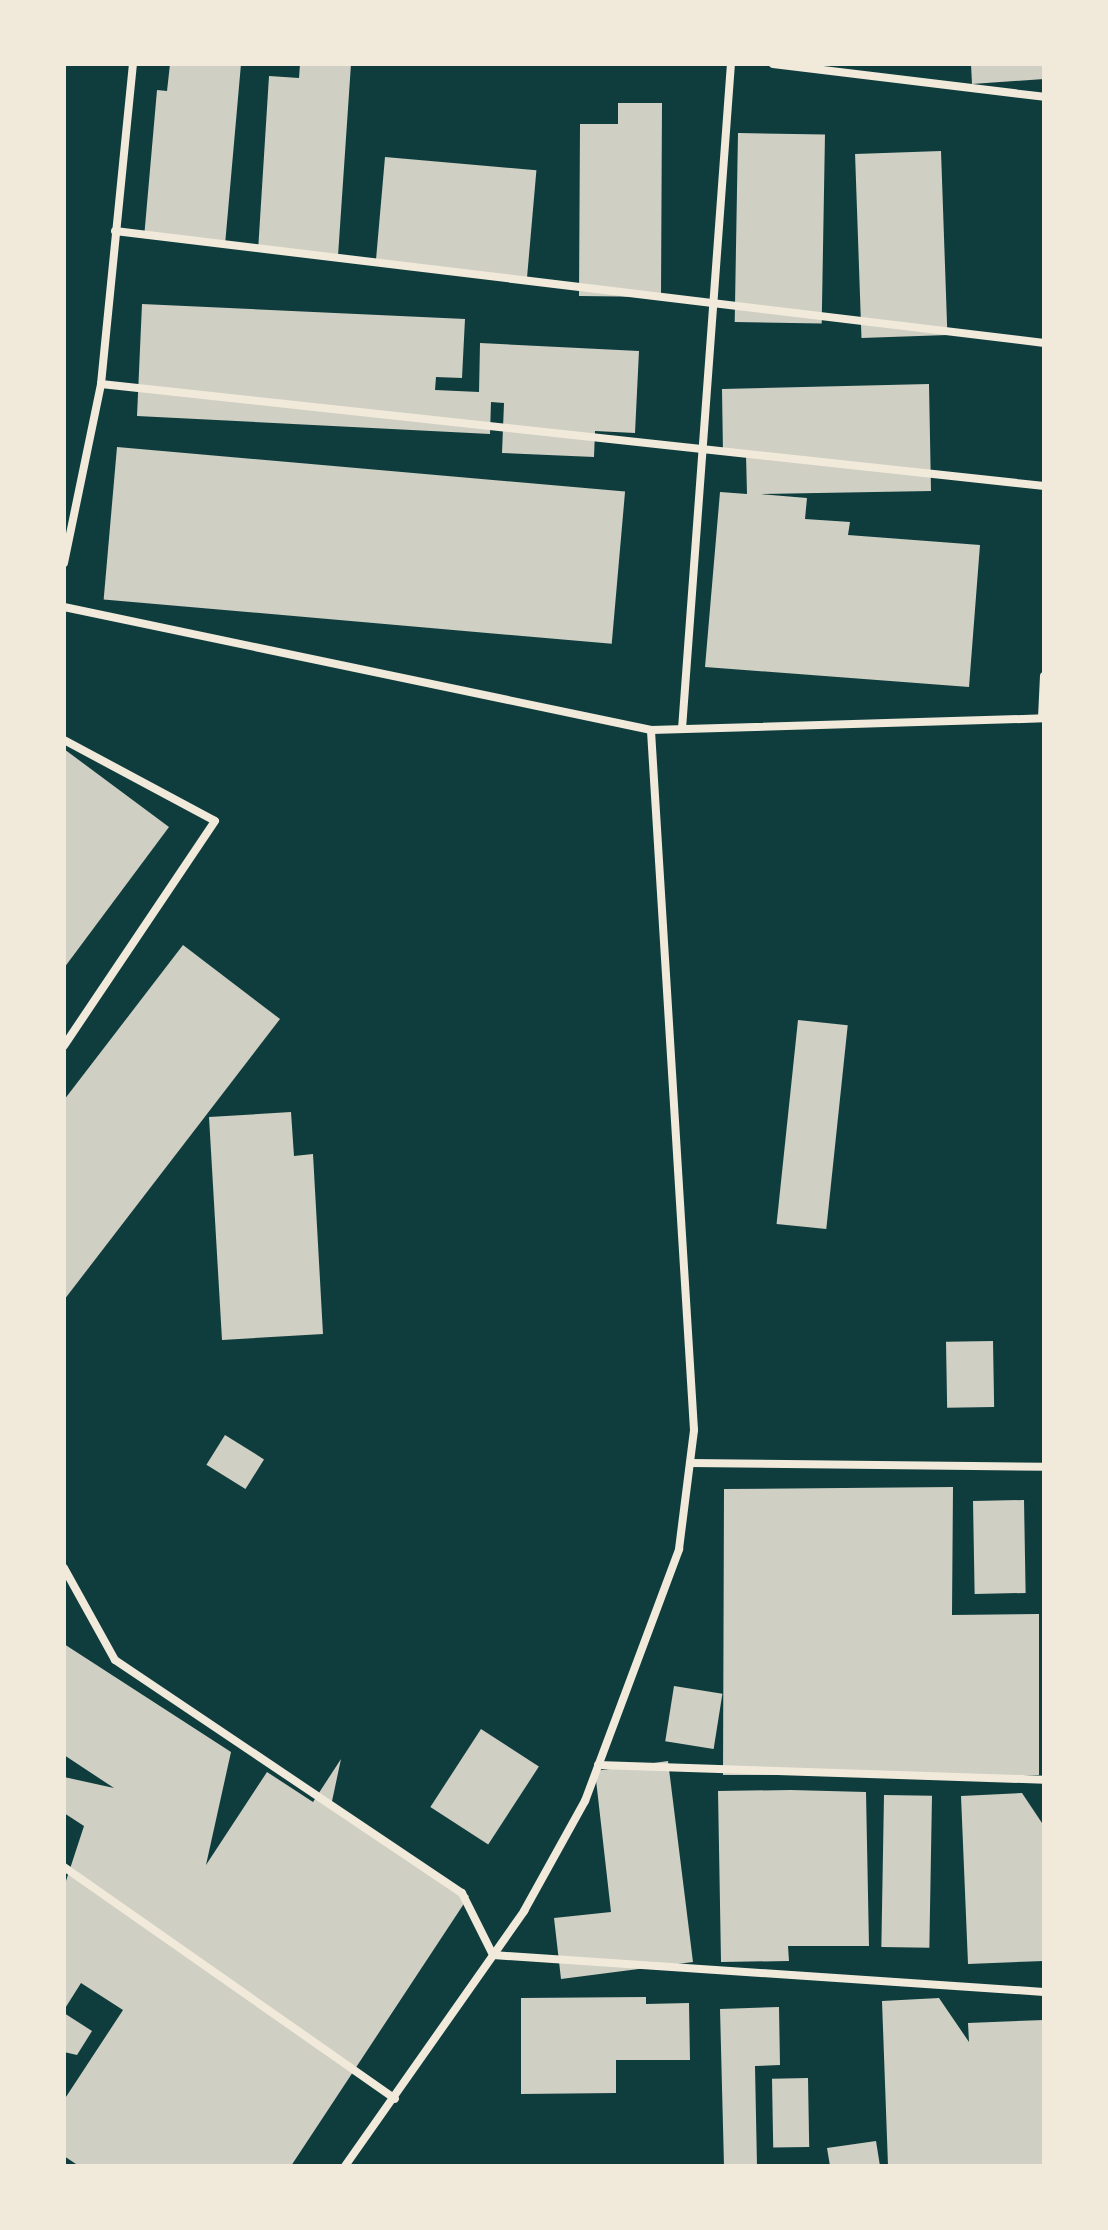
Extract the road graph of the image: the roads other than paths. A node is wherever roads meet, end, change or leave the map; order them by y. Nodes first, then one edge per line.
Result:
1 (133, 64) edge
2 (731, 64) edge
3 (773, 64) edge
4 (1044, 97) edge
5 (115, 231) junction
6 (714, 303) junction
7 (1044, 343) edge
8 (101, 384) junction
9 (702, 449) junction
10 (1044, 486) edge
11 (64, 563) edge
12 (64, 607) edge
13 (1044, 676) edge
14 (1043, 718) edge
15 (682, 729) junction
16 (651, 730) junction
17 (64, 740) edge
18 (64, 1046) edge
19 (690, 1463) junction
20 (1044, 1467) edge
21 (65, 1575) edge
22 (598, 1765) junction
23 (1044, 1780) edge
24 (64, 1867) edge
25 (493, 1955) junction
26 (1044, 1992) edge
27 (395, 2099) junction
28 (345, 2166) edge

1 - 5 street
2 - 6 street
3 - 4 street
5 - 6 street
5 - 8 street
6 - 7 street
6 - 9 street
8 - 9 street
8 - 11 street
9 - 10 street
9 - 15 street
12 - 16 street
13 - 14 street
14 - 15 street
15 - 16 street
16 - 19 street
17 - 18 street
19 - 20 street
19 - 22 street
21 - 25 street
22 - 23 street
22 - 25 street
24 - 27 street
25 - 26 street
25 - 27 street
27 - 28 street

